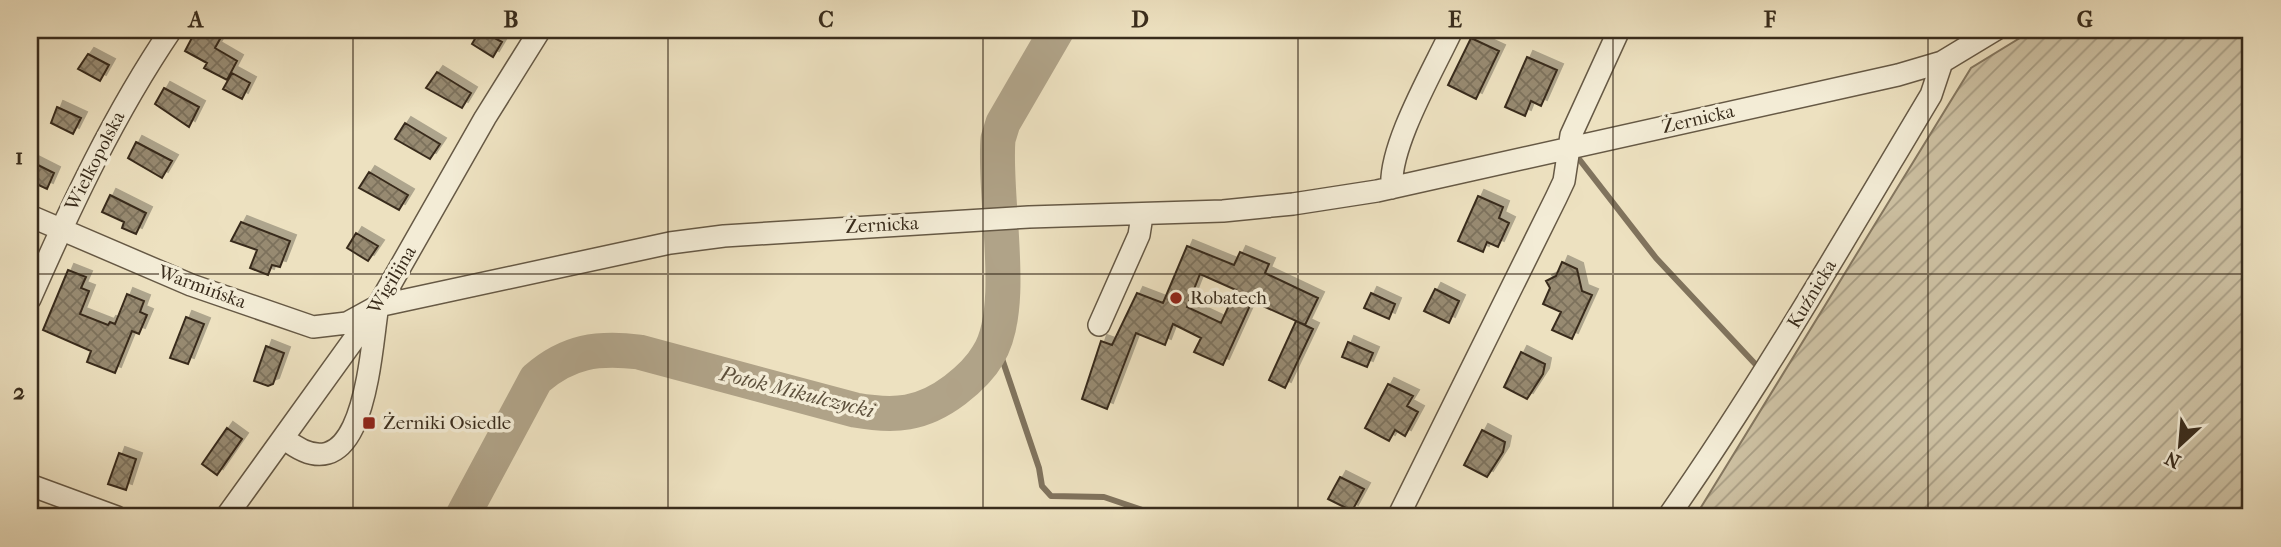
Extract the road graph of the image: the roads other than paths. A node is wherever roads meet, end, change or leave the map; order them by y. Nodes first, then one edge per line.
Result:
1 (171, 30) edge
2 (540, 30) edge
3 (1452, 30) edge
4 (1619, 30) edge
5 (1995, 30) edge
6 (1942, 62) junction
7 (1568, 148) junction
8 (1392, 188) junction
9 (30, 216) edge
10 (1142, 216) junction
11 (60, 230) junction
12 (30, 299) edge
13 (378, 306) junction
14 (1099, 325) dead end
15 (285, 439) junction
16 (30, 485) edge
17 (117, 517) edge
18 (226, 517) edge
19 (1398, 517) edge
20 (1668, 517) edge

1 - 11 street, Wielkopolska
2 - 13 street, Wigilijna
3 - 8 street
4 - 7 street
5 - 6 street, Żernicka
6 - 7 street, Żernicka
6 - 20 street, Kuźnicka
7 - 8 street, Żernicka
7 - 19 street
8 - 10 street, Żernicka
9 - 11 street, Warmińska
10 - 13 street, Żernicka
10 - 14 street
11 - 12 street, Wielkopolska
11 - 13 street, Warmińska
13 - 15 street, Wigilijna
13 - 15 street
15 - 18 street, Wigilijna
16 - 17 street

